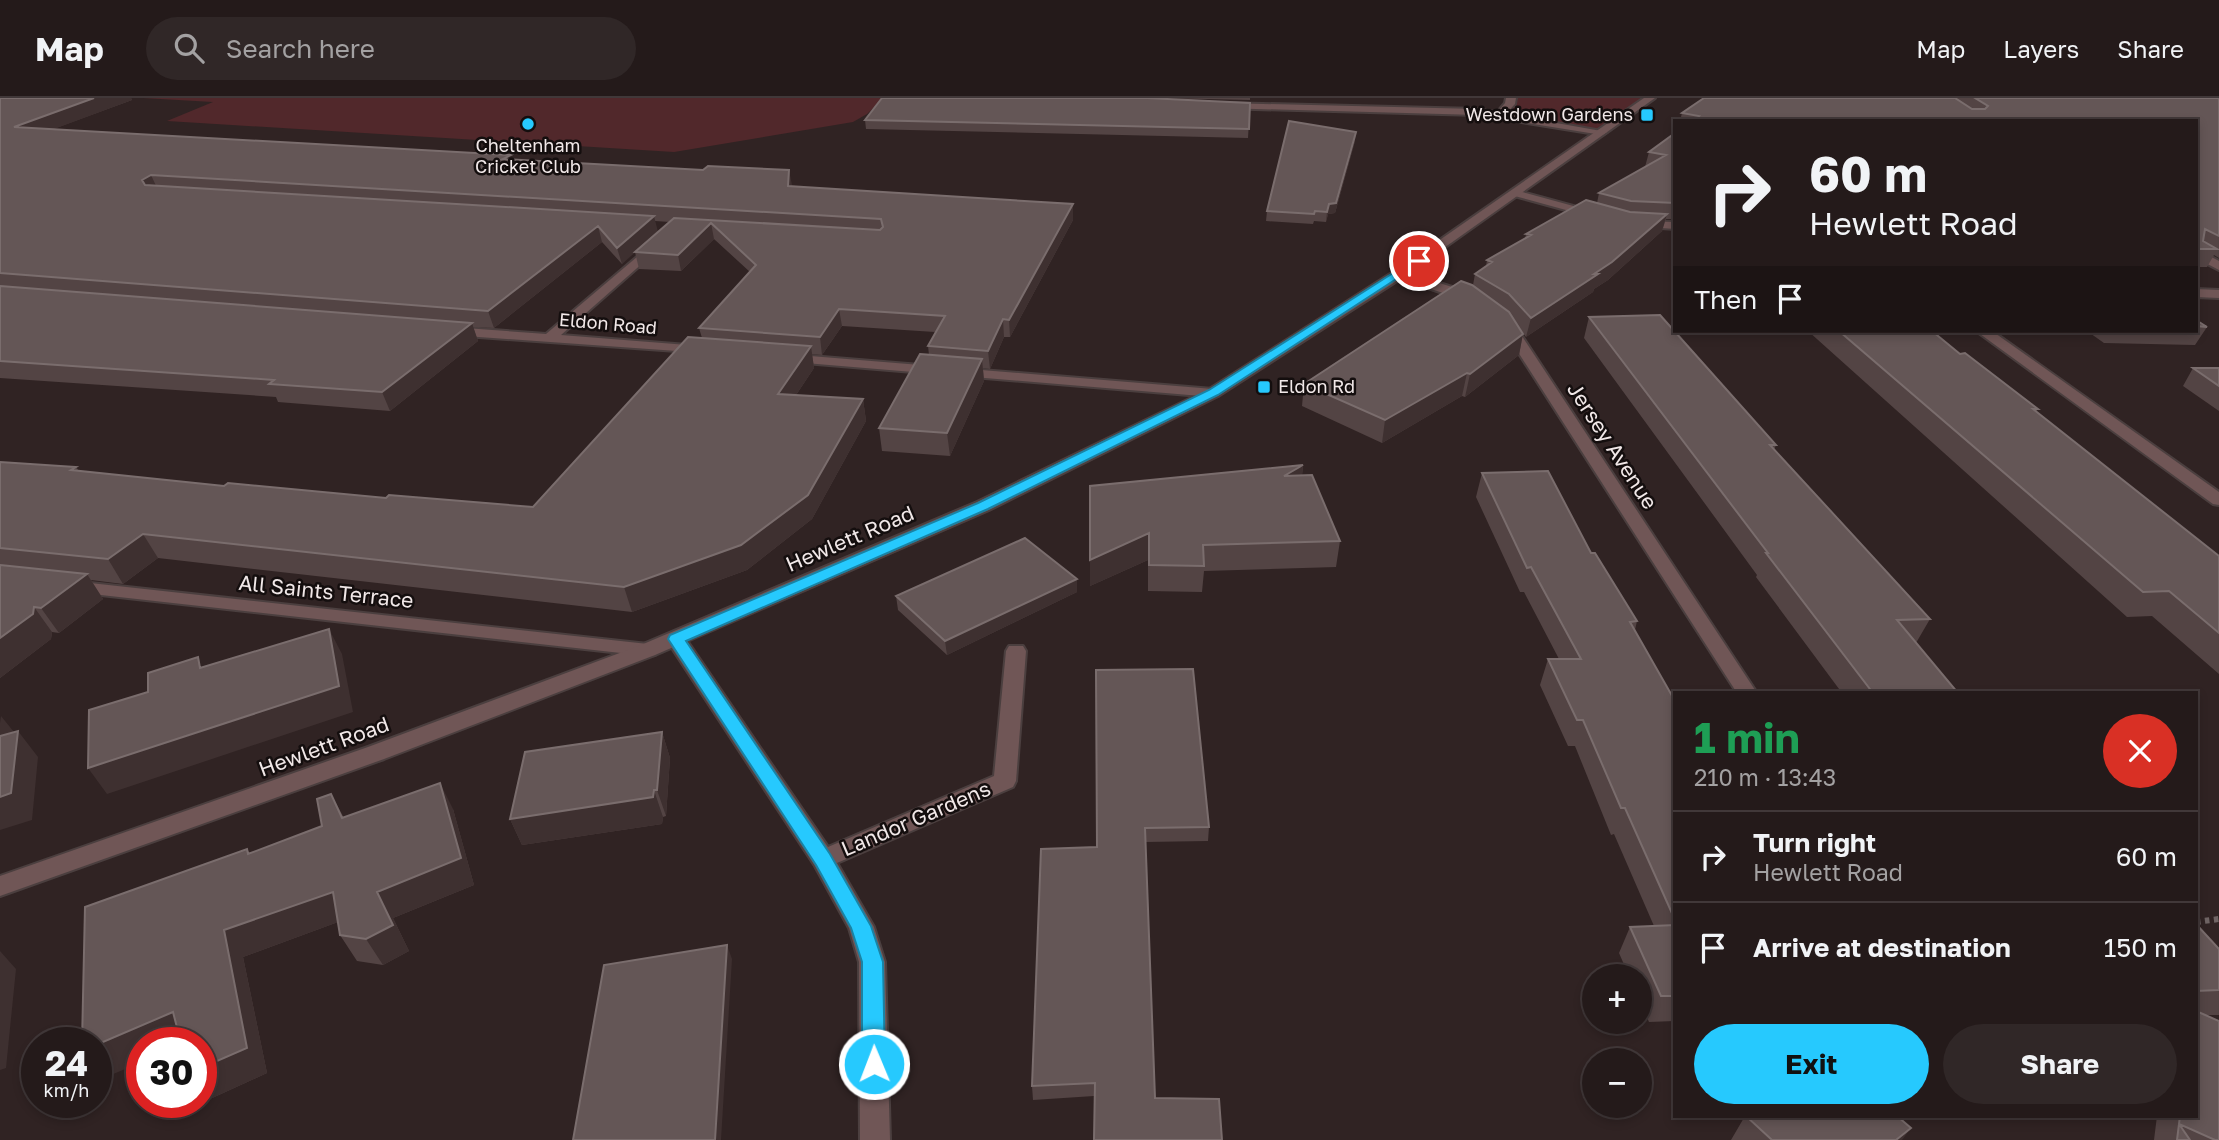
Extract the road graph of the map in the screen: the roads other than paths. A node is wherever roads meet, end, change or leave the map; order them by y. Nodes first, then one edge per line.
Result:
1 (1511, 98) edge
2 (1650, 98) edge
3 (1213, 106) edge
4 (1500, 115) junction
5 (1602, 132) junction
6 (1515, 194) junction
7 (1605, 217) edge
8 (1626, 223) edge
9 (1673, 226) edge
10 (665, 236) edge
11 (2198, 254) edge
12 (2219, 266) edge
13 (1399, 274) junction
14 (2198, 293) edge
15 (2219, 294) edge
16 (440, 330) edge
17 (1986, 333) edge
18 (550, 338) junction
19 (716, 352) edge
20 (771, 356) edge
21 (1213, 393) junction
22 (2219, 499) edge
23 (55, 585) edge
24 (676, 639) junction
25 (648, 650) junction
26 (1016, 651) dead end
27 (1746, 691) edge
28 (823, 859) junction
29 (0, 886) edge
30 (875, 1140) edge

1 - 4 street
2 - 5 street, Hewlett Road
3 - 4 street
4 - 5 street
5 - 6 street, Hewlett Road
6 - 7 street
6 - 13 street, Hewlett Road
8 - 9 street
10 - 18 street
11 - 12 street
13 - 21 street, Hewlett Road
13 - 27 street, Jersey Avenue
14 - 15 street
16 - 18 street, Eldon Road
17 - 22 street
18 - 19 street, Eldon Road
20 - 21 street
21 - 24 street, Hewlett Road
23 - 25 street, All Saints Terrace
24 - 25 street, Hewlett Road
24 - 28 street
25 - 29 street, Hewlett Road
26 - 28 street, Landor Gardens
28 - 30 street

